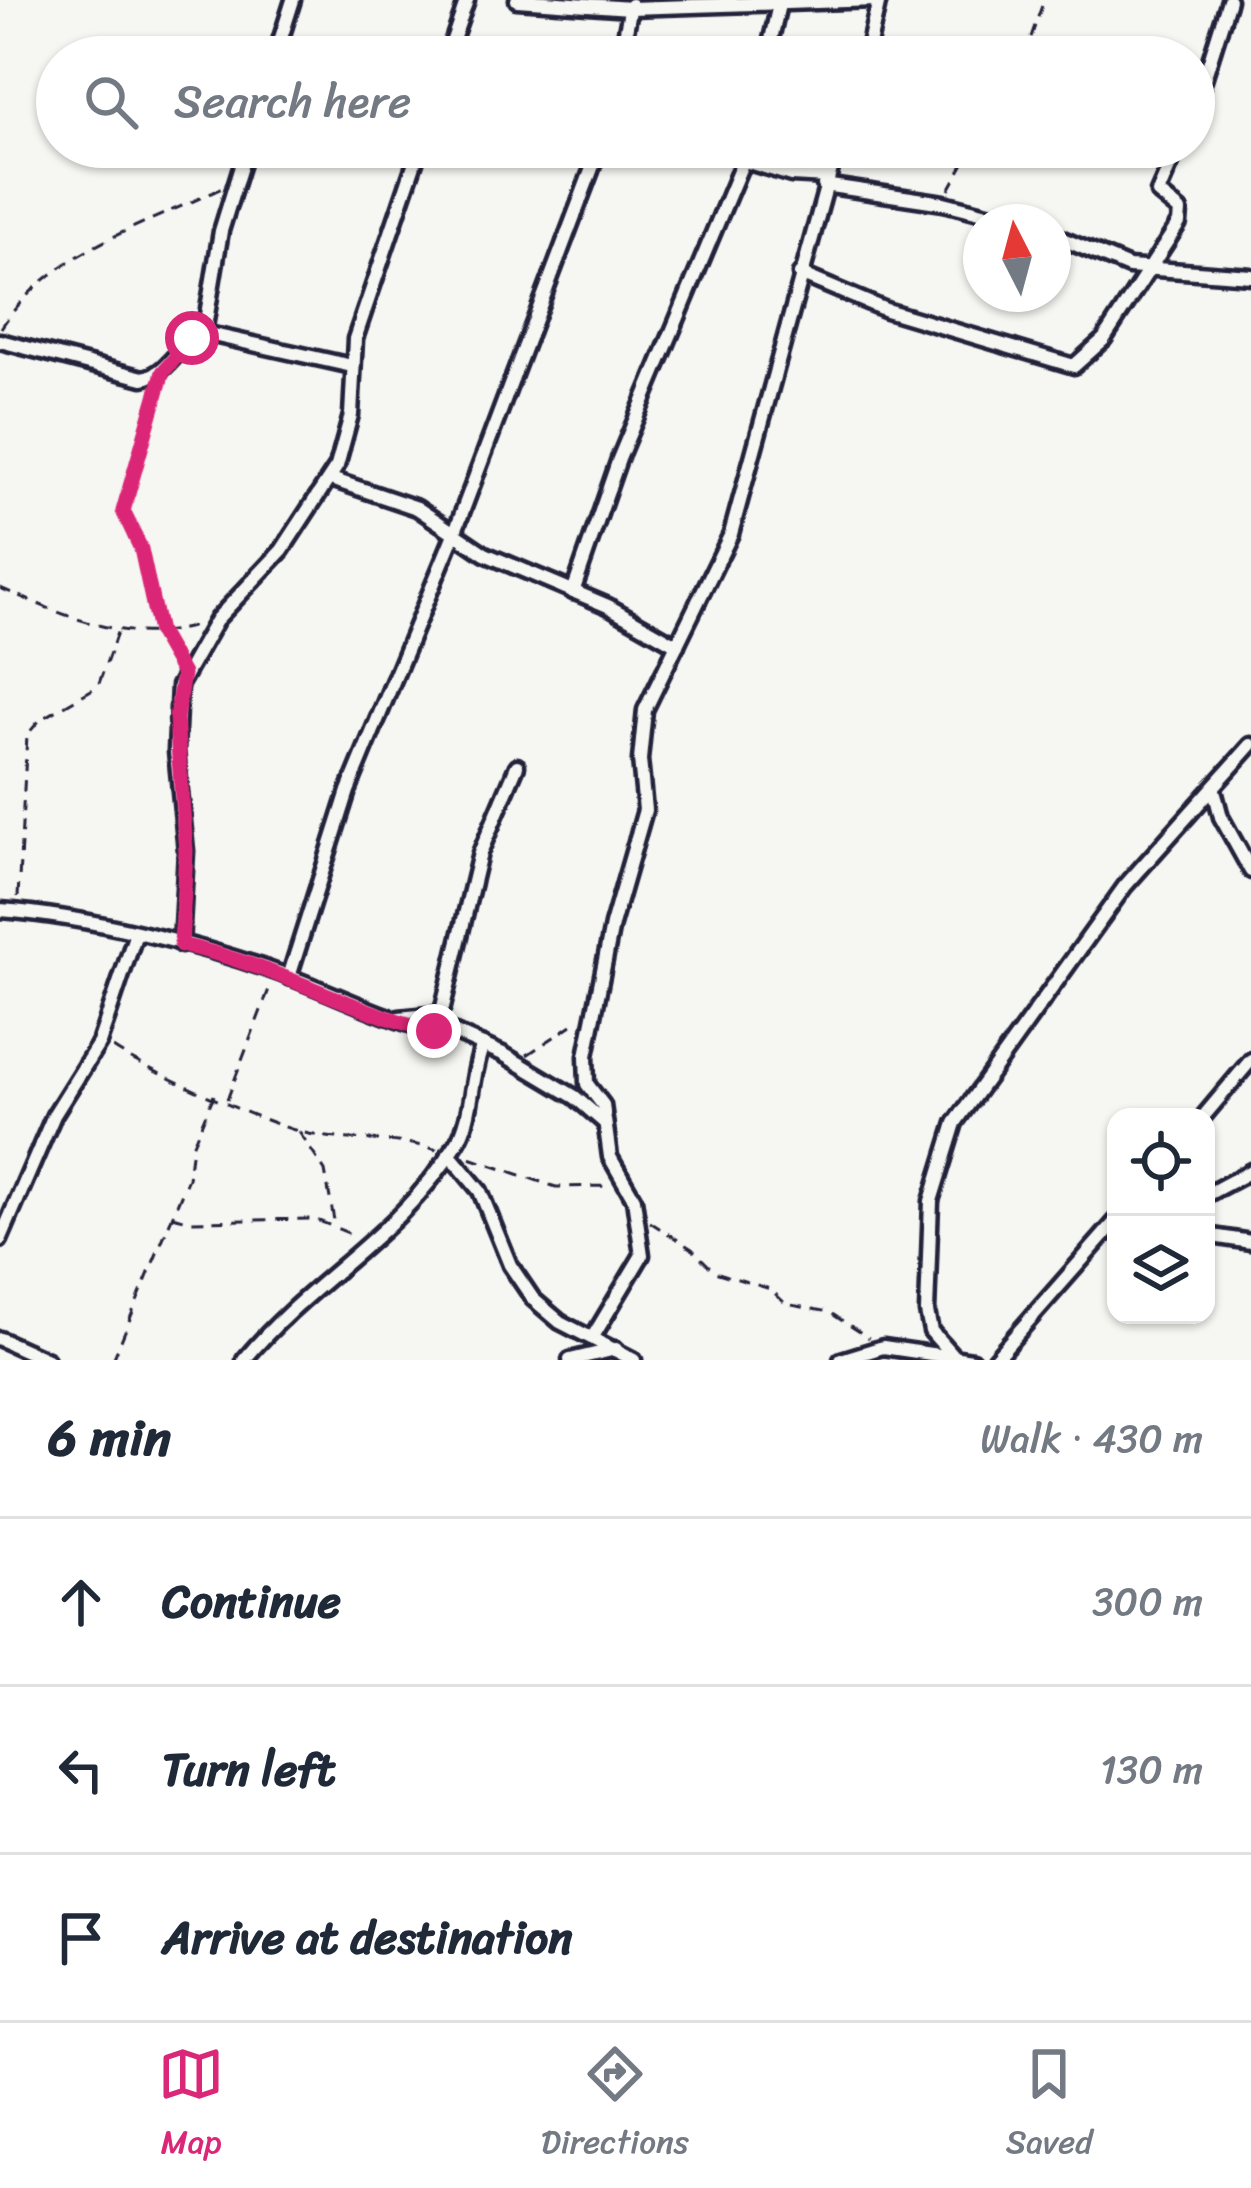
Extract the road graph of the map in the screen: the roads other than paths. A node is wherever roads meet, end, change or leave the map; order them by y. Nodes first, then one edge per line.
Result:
1 (292, 0) edge
2 (467, 0) edge
3 (517, 0) edge
4 (878, 0) edge
5 (1229, 0) edge
6 (631, 4) edge
7 (778, 4) edge
8 (281, 36) edge
9 (454, 36) edge
10 (625, 36) edge
11 (771, 36) edge
12 (870, 36) edge
13 (1215, 44) edge
14 (240, 168) edge
15 (413, 168) edge
16 (592, 168) edge
17 (741, 168) edge
18 (776, 168) edge
19 (830, 168) edge
20 (1169, 168) edge
21 (825, 181) junction
22 (963, 208) edge
23 (1071, 244) edge
24 (1153, 267) junction
25 (800, 274) junction
26 (1251, 276) edge
27 (203, 333) junction
28 (0, 341) edge
29 (352, 366) junction
30 (331, 479) junction
31 (454, 533) junction
32 (573, 592) junction
33 (677, 645) junction
34 (1251, 745) edge
35 (517, 766) dead end
36 (1214, 790) junction
37 (1251, 871) edge
38 (0, 910) edge
39 (135, 935) junction
40 (181, 945) junction
41 (285, 975) junction
42 (386, 1019) junction
43 (483, 1045) junction
44 (1251, 1060) edge
45 (1211, 1108) edge
46 (605, 1123) junction
47 (451, 1150) junction
48 (1251, 1171) edge
49 (1215, 1191) edge
50 (1107, 1231) edge
51 (1215, 1237) edge
52 (0, 1240) edge
53 (1251, 1243) edge
54 (594, 1335) junction
55 (0, 1339) edge
56 (616, 1349) junction
57 (24, 1355) edge
58 (953, 1356) junction
59 (46, 1360) edge
60 (244, 1360) edge
61 (570, 1360) edge
62 (634, 1360) edge
63 (842, 1360) edge
64 (972, 1360) edge
65 (994, 1360) edge

1 - 8 street
2 - 9 street
3 - 6 street
4 - 7 street
4 - 12 street
5 - 13 street
6 - 7 street
6 - 10 street
7 - 11 street
14 - 27 street
15 - 29 street
16 - 31 street
17 - 32 street
18 - 21 street
19 - 21 street
20 - 24 street
21 - 22 street
21 - 25 street
23 - 24 street
24 - 25 street
24 - 26 street
25 - 33 street
27 - 28 street
27 - 29 street
29 - 30 street
30 - 31 street
30 - 40 street
31 - 32 street
31 - 41 street
32 - 33 street
33 - 46 street
34 - 36 street
35 - 42 street
36 - 37 street
36 - 58 street
38 - 39 street
39 - 40 street
39 - 52 street
40 - 41 street
41 - 42 street
42 - 43 street
43 - 46 street
43 - 47 street
44 - 45 street
46 - 54 street
47 - 54 street
47 - 60 street
48 - 49 street
50 - 65 street
51 - 53 street
54 - 56 street
55 - 57 street
56 - 61 street
56 - 62 street
57 - 59 street
58 - 63 street
58 - 64 street

